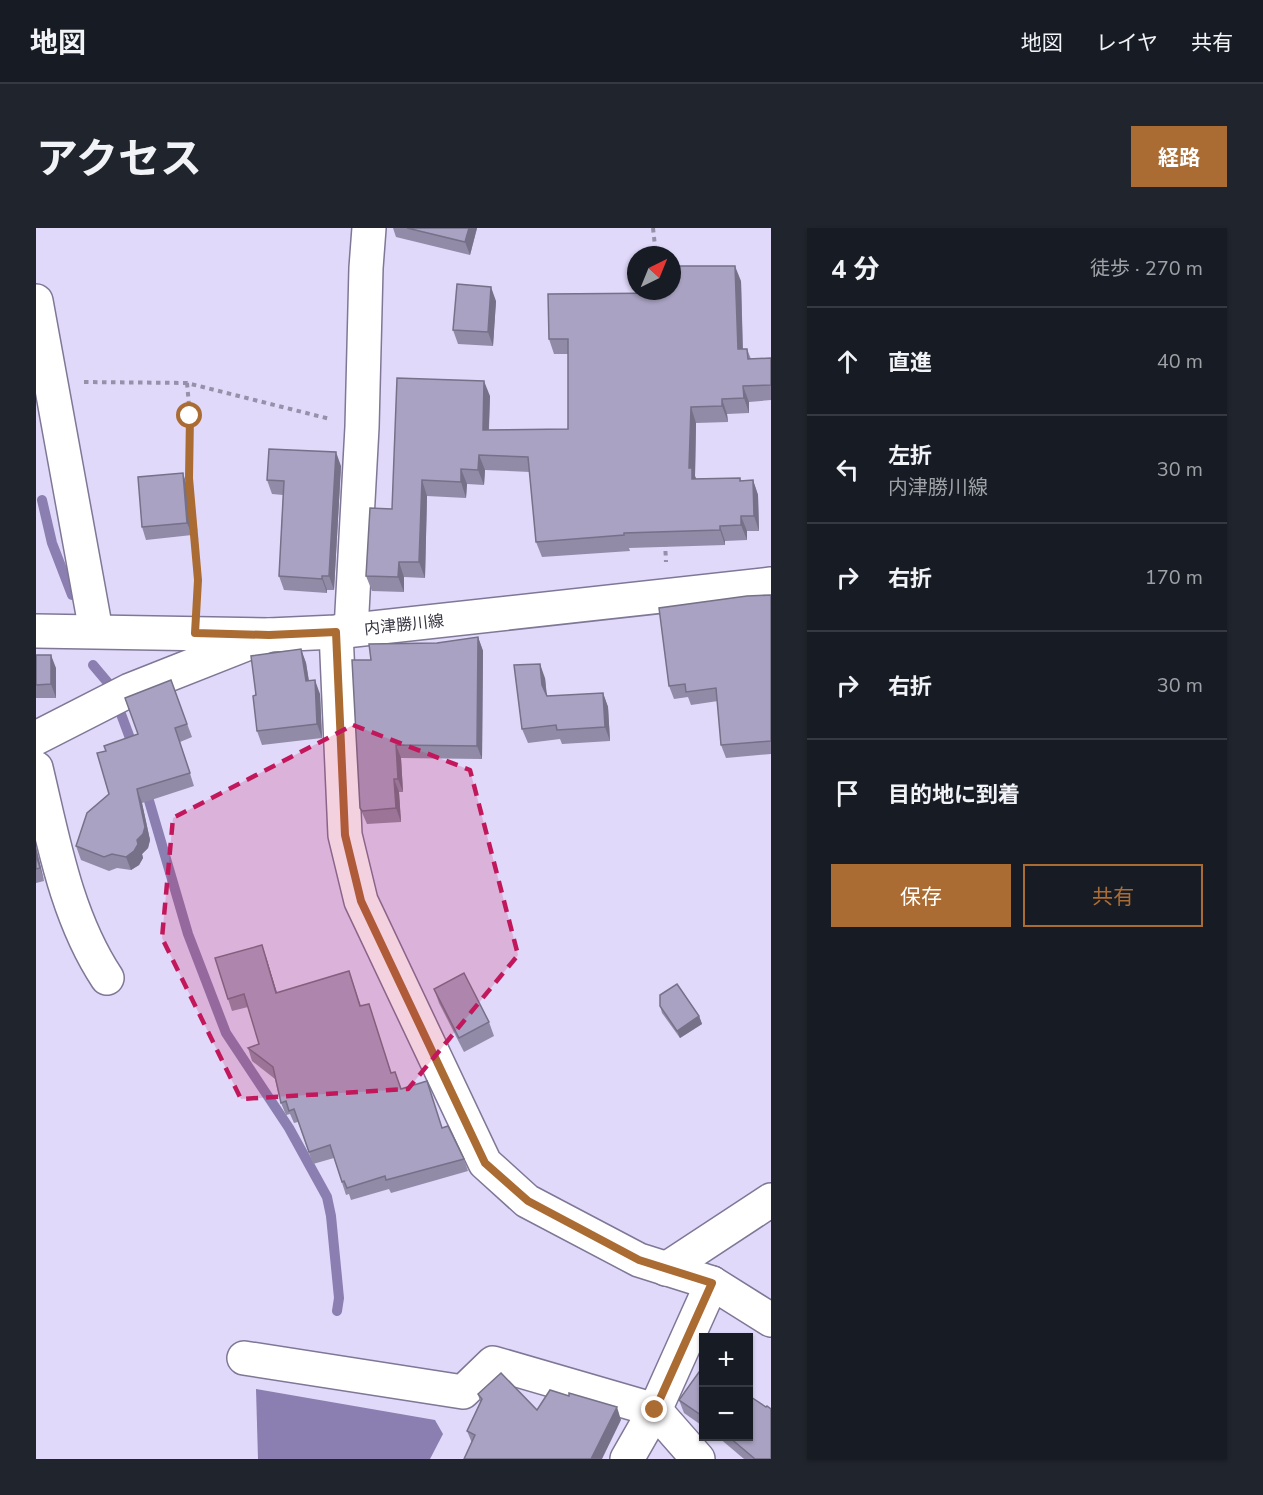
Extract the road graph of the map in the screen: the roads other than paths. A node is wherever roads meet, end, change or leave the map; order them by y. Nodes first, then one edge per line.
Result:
1 (369, 228) edge
2 (36, 301) edge
3 (771, 584) edge
4 (36, 631) edge
5 (96, 631) junction
6 (344, 631) junction
7 (269, 635) junction
8 (36, 738) edge
9 (36, 768) edge
10 (107, 978) dead end
11 (771, 1200) edge
12 (666, 1269) junction
13 (712, 1283) junction
14 (771, 1320) edge
15 (244, 1358) dead end
16 (655, 1410) junction
17 (627, 1459) edge
18 (698, 1459) edge

1 - 6 street
2 - 5 street
3 - 6 street, 内津勝川線
4 - 5 street, 内津勝川線
5 - 7 street, 内津勝川線
6 - 7 street, 内津勝川線
6 - 12 street
7 - 8 street
9 - 10 street
11 - 12 street
12 - 13 street
13 - 14 street
13 - 16 street
15 - 16 street
16 - 17 street
16 - 18 street

